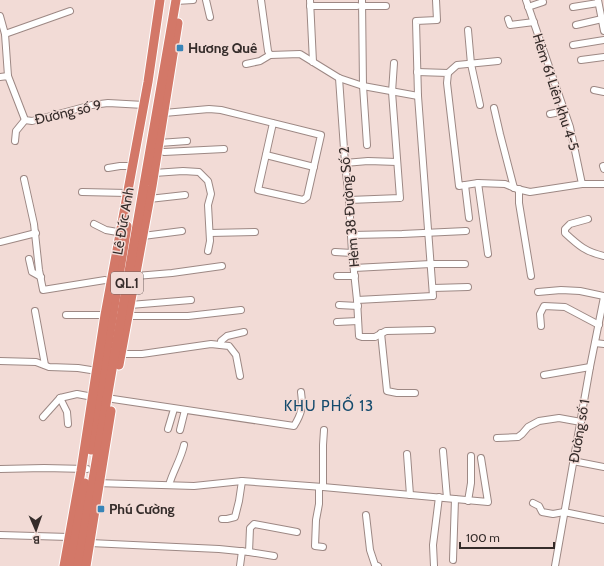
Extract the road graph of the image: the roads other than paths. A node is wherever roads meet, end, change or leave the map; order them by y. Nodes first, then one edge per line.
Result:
1 (160, 0) edge
2 (193, 0) edge
3 (206, 0) edge
4 (261, 0) edge
5 (436, 0) edge
6 (526, 0) edge
7 (176, 1) edge
8 (598, 1) edge
9 (543, 2) dead end
10 (310, 3) edge
11 (361, 4) edge
12 (386, 6) dead end
13 (528, 7) junction
14 (573, 7) dead end
15 (70, 11) dead end
16 (0, 16) edge
17 (210, 17) dead end
18 (508, 19) dead end
19 (602, 20) junction
20 (534, 22) junction
21 (576, 25) dead end
22 (468, 30) dead end
23 (604, 31) edge
24 (5, 34) junction
25 (604, 40) edge
26 (573, 45) dead end
27 (270, 55) junction
28 (604, 57) edge
29 (581, 60) dead end
30 (498, 61) dead end
31 (313, 62) junction
32 (394, 63) dead end
33 (246, 64) dead end
34 (471, 64) junction
35 (417, 72) junction
36 (448, 73) junction
37 (8, 76) junction
38 (0, 77) edge
39 (339, 78) junction
40 (363, 86) junction
41 (594, 90) dead end
42 (392, 92) junction
43 (604, 92) edge
44 (418, 96) junction
45 (144, 105) junction
46 (480, 105) dead end
47 (494, 108) dead end
48 (565, 110) junction
49 (164, 113) junction
50 (550, 114) dead end
51 (25, 120) junction
52 (273, 123) junction
53 (15, 141) dead end
54 (187, 141) dead end
55 (367, 145) dead end
56 (158, 146) junction
57 (224, 149) dead end
58 (266, 155) junction
59 (398, 162) junction
60 (345, 163) junction
61 (132, 166) junction
62 (314, 167) junction
63 (108, 168) dead end
64 (154, 173) junction
65 (24, 179) dead end
66 (478, 183) junction
67 (582, 184) junction
68 (604, 184) edge
69 (465, 185) junction
70 (516, 188) junction
71 (82, 192) dead end
72 (127, 194) junction
73 (185, 195) dead end
74 (150, 199) junction
75 (349, 200) junction
76 (470, 218) dead end
77 (588, 219) dead end
78 (94, 224) dead end
79 (466, 230) dead end
80 (182, 231) dead end
81 (255, 232) dead end
82 (428, 232) junction
83 (36, 233) junction
84 (123, 233) junction
85 (210, 233) junction
86 (351, 234) junction
87 (143, 236) junction
88 (0, 242) edge
89 (208, 251) dead end
90 (335, 252) dead end
91 (352, 253) junction
92 (488, 254) dead end
93 (604, 256) edge
94 (29, 259) dead end
95 (431, 264) junction
96 (465, 264) dead end
97 (222, 266) dead end
98 (354, 268) junction
99 (136, 276) junction
100 (337, 276) dead end
101 (355, 276) junction
102 (531, 276) dead end
103 (40, 277) junction
104 (111, 282) junction
105 (468, 286) dead end
106 (433, 288) junction
107 (538, 292) dead end
108 (604, 297) edge
109 (191, 300) dead end
110 (357, 303) junction
111 (130, 305) junction
112 (339, 305) dead end
113 (241, 310) dead end
114 (35, 311) dead end
115 (66, 315) dead end
116 (105, 315) junction
117 (125, 316) junction
118 (358, 321) junction
119 (337, 322) dead end
120 (599, 325) junction
121 (541, 326) dead end
122 (432, 330) dead end
123 (244, 332) dead end
124 (381, 333) junction
125 (596, 343) junction
126 (604, 344) edge
127 (221, 345) junction
128 (118, 354) junction
129 (0, 361) edge
130 (44, 365) junction
131 (590, 367) junction
132 (97, 371) junction
133 (544, 375) dead end
134 (240, 376) dead end
135 (302, 392) dead end
136 (415, 393) dead end
137 (93, 397) junction
138 (60, 398) junction
139 (113, 399) junction
140 (174, 408) junction
141 (185, 410) junction
142 (43, 417) dead end
143 (581, 422) junction
144 (68, 424) dead end
145 (168, 429) dead end
146 (180, 430) dead end
147 (324, 430) dead end
148 (497, 438) dead end
149 (184, 445) dead end
150 (443, 451) dead end
151 (407, 454) dead end
152 (471, 456) dead end
153 (481, 458) dead end
154 (573, 461) junction
155 (604, 467) edge
156 (0, 469) edge
157 (84, 469) junction
158 (242, 481) junction
159 (96, 483) junction
160 (169, 485) junction
161 (321, 487) junction
162 (410, 495) junction
163 (439, 497) junction
164 (447, 498) junction
165 (455, 499) junction
166 (468, 501) junction
167 (533, 503) dead end
168 (564, 512) junction
169 (366, 515) dead end
170 (222, 519) dead end
171 (604, 520) edge
172 (297, 532) dead end
173 (0, 535) edge
174 (69, 537) junction
175 (90, 543) junction
176 (323, 547) dead end
177 (242, 551) junction
178 (249, 552) junction
179 (274, 556) dead end
180 (453, 560) dead end
181 (64, 566) edge
182 (70, 566) edge
183 (78, 566) edge
184 (86, 566) edge
185 (240, 566) edge
186 (378, 566) edge
187 (434, 566) edge
188 (555, 566) edge

1 - 45 highway, Lê Đức Anh / QL.1
2 - 7 street
3 - 17 street
4 - 27 street
5 - 35 street
6 - 13 street, Hẻm 61 Liên khu 4-5
7 - 49 highway, Lê Đức Anh / QL.1
7 - 84 highway, Lê Đức Anh / QL.1
7 - 117 highway, Lê Đức Anh / QL.1
8 - 14 street
8 - 19 street
9 - 13 street
10 - 11 street
10 - 31 street
11 - 12 street
11 - 40 street
13 - 20 street, Hẻm 61 Liên khu 4-5
15 - 24 street
16 - 24 street, Đường số 9
18 - 20 street
19 - 21 street
19 - 23 street
20 - 48 street, Hẻm 61 Liên khu 4-5
22 - 34 street
24 - 37 street, Đường số 9
25 - 26 street
27 - 31 street
27 - 33 street
28 - 29 street
30 - 34 street
31 - 39 street
32 - 42 street
34 - 36 street
34 - 46 street
35 - 36 street
35 - 44 street
36 - 69 street
37 - 38 street
37 - 51 street, Đường số 9
39 - 40 street
39 - 60 street, Hẻm 38 Đường Số 2
40 - 42 street
40 - 55 street
41 - 43 street
42 - 44 street
42 - 59 street
44 - 82 street
45 - 51 street, Đường số 9
45 - 61 highway, Lê Đức Anh / QL.1
47 - 70 street
48 - 50 street
48 - 67 street, Hẻm 61 Liên khu 4-5
49 - 52 street
49 - 56 highway, Lê Đức Anh / QL.1
51 - 53 street
52 - 58 street
52 - 62 street
54 - 56 street
56 - 57 street
56 - 64 highway, Lê Đức Anh / QL.1
58 - 62 street
58 - 62 street
59 - 60 street
59 - 75 street
60 - 75 street, Hẻm 38 Đường Số 2
61 - 63 street
61 - 72 highway, Lê Đức Anh / QL.1
64 - 74 highway, Lê Đức Anh / QL.1
64 - 85 street
65 - 83 street
66 - 69 street
66 - 70 street
66 - 92 street
67 - 68 street
67 - 70 street
69 - 76 street
70 - 102 street
71 - 72 street
72 - 84 highway, Lê Đức Anh / QL.1
73 - 74 street
74 - 87 highway, Lê Đức Anh / QL.1
75 - 86 street, Hẻm 38 Đường Số 2
77 - 93 street
78 - 84 street
79 - 82 street
80 - 87 street
81 - 85 street
82 - 86 street
82 - 95 street
83 - 88 street
83 - 103 street
84 - 104 highway, Lê Đức Anh / QL.1
84 - 157 highway, Lê Đức Anh / QL.1
85 - 89 street
86 - 91 street, Hẻm 38 Đường Số 2
87 - 99 highway, Lê Đức Anh / QL.1
90 - 91 street
91 - 98 street, Hẻm 38 Đường Số 2
94 - 103 street
95 - 96 street
95 - 98 street
95 - 106 street
97 - 99 street
98 - 101 street, Hẻm 38 Đường Số 2
99 - 111 highway, Lê Đức Anh / QL.1
100 - 101 street
101 - 110 street, Hẻm 38 Đường Số 2
103 - 104 street
104 - 116 highway, Lê Đức Anh / QL.1
105 - 106 street
106 - 110 street
107 - 108 street
108 - 120 street, Đường số 1
109 - 111 street
110 - 112 street
110 - 118 street, Hẻm 38 Đường Số 2
111 - 117 highway, Lê Đức Anh / QL.1
113 - 117 street
114 - 130 street
115 - 116 street
116 - 132 highway, Lê Đức Anh / QL.1
117 - 128 highway, Lê Đức Anh / QL.1
118 - 119 street
118 - 124 street, Hẻm 38 Đường Số 2
120 - 121 street
120 - 125 street, Đường số 1
122 - 124 street
123 - 127 street
124 - 136 street
125 - 126 street
125 - 131 street, Đường số 1
127 - 128 street
127 - 134 street
128 - 139 highway, Lê Đức Anh / QL.1
128 - 159 highway, Lê Đức Anh / QL.1
129 - 130 street
130 - 132 street
131 - 133 street
131 - 143 street, Đường số 1
132 - 137 highway, Lê Đức Anh / QL.1
135 - 141 street
137 - 138 street
137 - 157 highway, Lê Đức Anh / QL.1
138 - 142 street
138 - 144 street
139 - 140 street
139 - 159 highway, Lê Đức Anh / QL.1
140 - 141 street
140 - 145 street
141 - 146 street
143 - 148 street
143 - 154 street, Đường số 1
147 - 161 street
149 - 160 street
150 - 164 street
151 - 162 street
152 - 166 street
153 - 166 street
154 - 155 street
154 - 168 street, Đường số 1
156 - 157 street
157 - 174 highway, Lê Đức Anh / QL.1
157 - 182 highway, Lê Đức Anh / QL.1
158 - 160 street
158 - 161 street
158 - 170 street
159 - 160 street
159 - 175 highway, Lê Đức Anh / QL.1
159 - 183 highway, Lê Đức Anh / QL.1
161 - 162 street
161 - 176 street
162 - 163 street
163 - 164 street
163 - 187 street
164 - 165 street
165 - 166 street
165 - 180 street
167 - 168 street
168 - 171 street
168 - 188 street, Đường số 1
169 - 186 street
172 - 178 street
173 - 174 street
174 - 181 highway, Lê Đức Anh / QL.1
175 - 177 street
175 - 184 highway, Lê Đức Anh / QL.1
177 - 178 street
177 - 185 street
178 - 179 street

